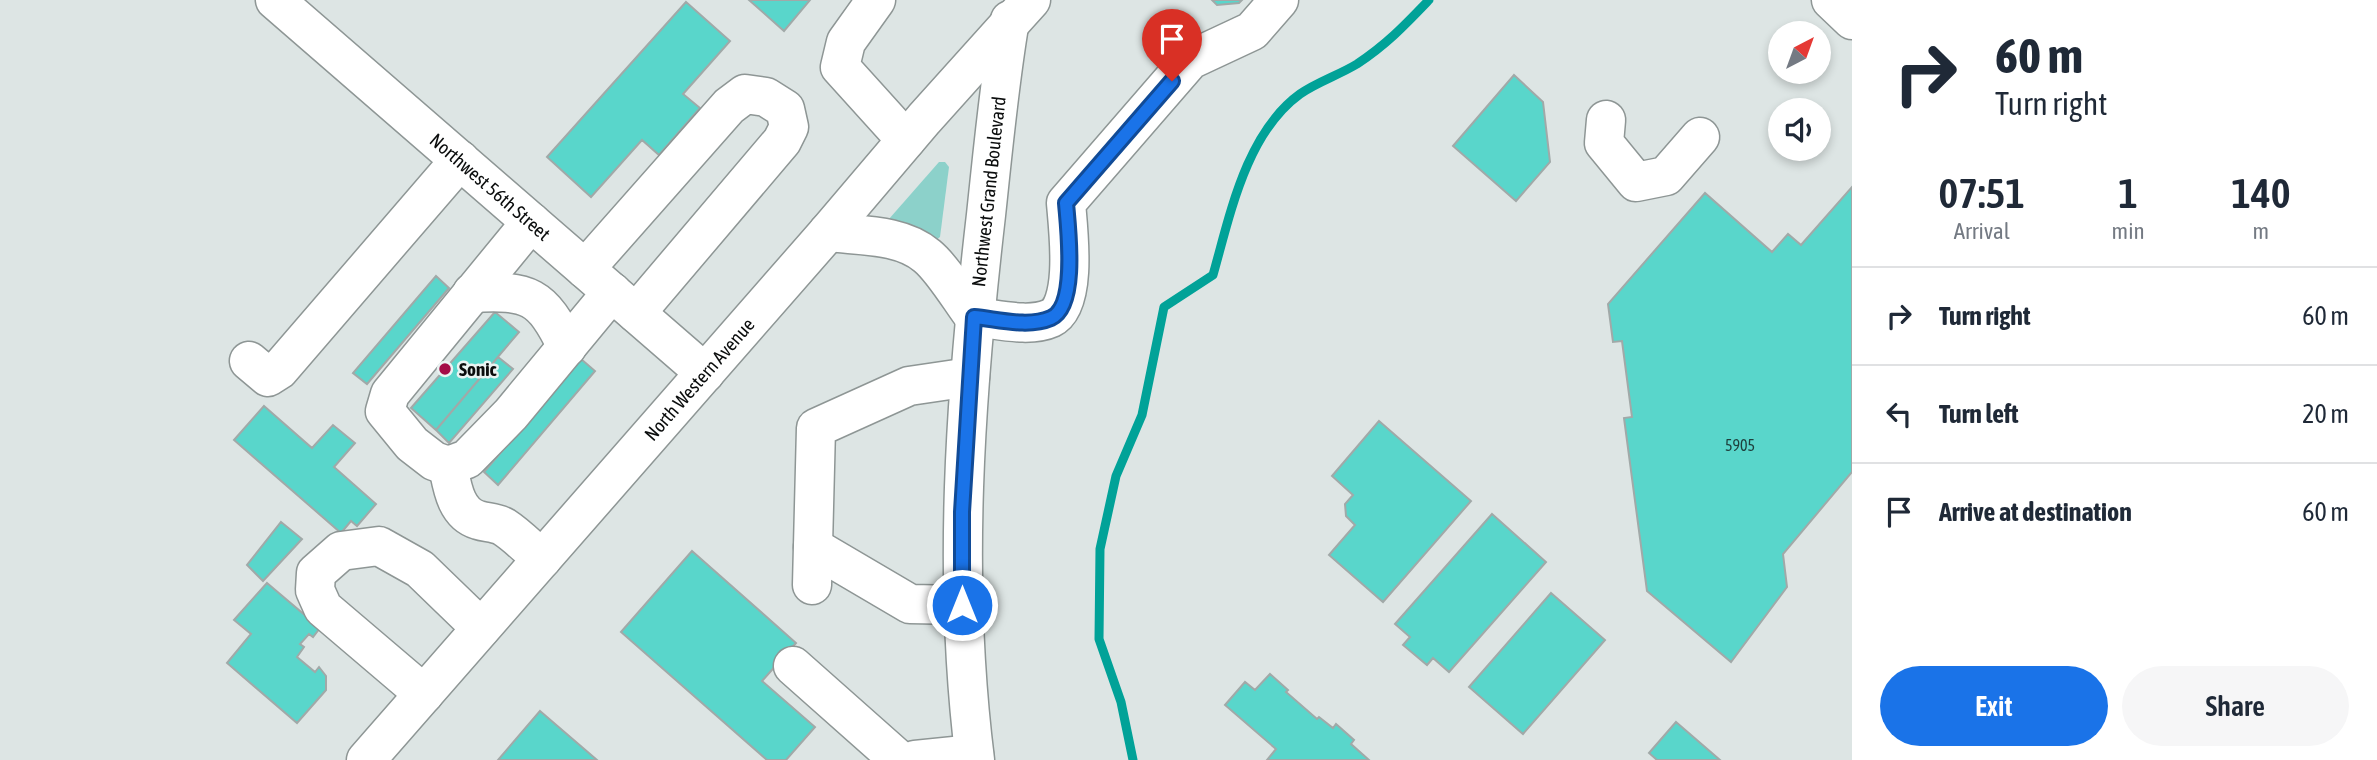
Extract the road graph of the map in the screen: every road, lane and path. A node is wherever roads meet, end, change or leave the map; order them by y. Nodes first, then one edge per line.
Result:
1 (275, 0) edge
2 (876, 0) edge
3 (1279, 0) edge
4 (1831, 0) edge
5 (1018, 9) edge
6 (1852, 20) edge
7 (1606, 120) dead end
8 (1700, 137) dead end
9 (906, 140) junction
10 (460, 160) junction
11 (531, 222) junction
12 (828, 232) junction
13 (611, 291) junction
14 (472, 293) junction
15 (974, 317) junction
16 (568, 347) junction
17 (249, 361) dead end
18 (705, 373) junction
19 (970, 377) junction
20 (448, 466) junction
21 (813, 547) junction
22 (542, 559) junction
23 (812, 585) dead end
24 (962, 605) junction
25 (481, 628) junction
26 (793, 666) dead end
27 (424, 694) junction
28 (975, 757) edge
29 (366, 760) edge
30 (899, 760) edge
31 (915, 760) edge

1 - 10 main road, Northwest 56th Street
2 - 9 main road
3 - 15 main road
4 - 6 main road
5 - 9 main road, North Western Avenue
5 - 15 main road, Northwest Grand Boulevard
7 - 8 main road
9 - 12 main road, North Western Avenue
10 - 11 main road, Northwest 56th Street
10 - 17 main road
11 - 13 main road, Northwest 56th Street
11 - 14 main road
12 - 15 main road
12 - 18 main road, North Western Avenue
13 - 13 main road
13 - 16 main road
13 - 18 main road, Northwest 56th Street
14 - 16 main road
14 - 20 main road
15 - 19 main road, Northwest Grand Boulevard
16 - 20 main road
18 - 22 main road, North Western Avenue
19 - 21 main road
19 - 24 main road, Northwest Grand Boulevard
20 - 22 main road
21 - 23 main road
21 - 24 main road
22 - 25 main road, North Western Avenue
24 - 28 main road, Northwest Grand Boulevard
25 - 27 main road, North Western Avenue
25 - 27 main road
26 - 30 main road
27 - 29 main road, North Western Avenue
28 - 31 main road

